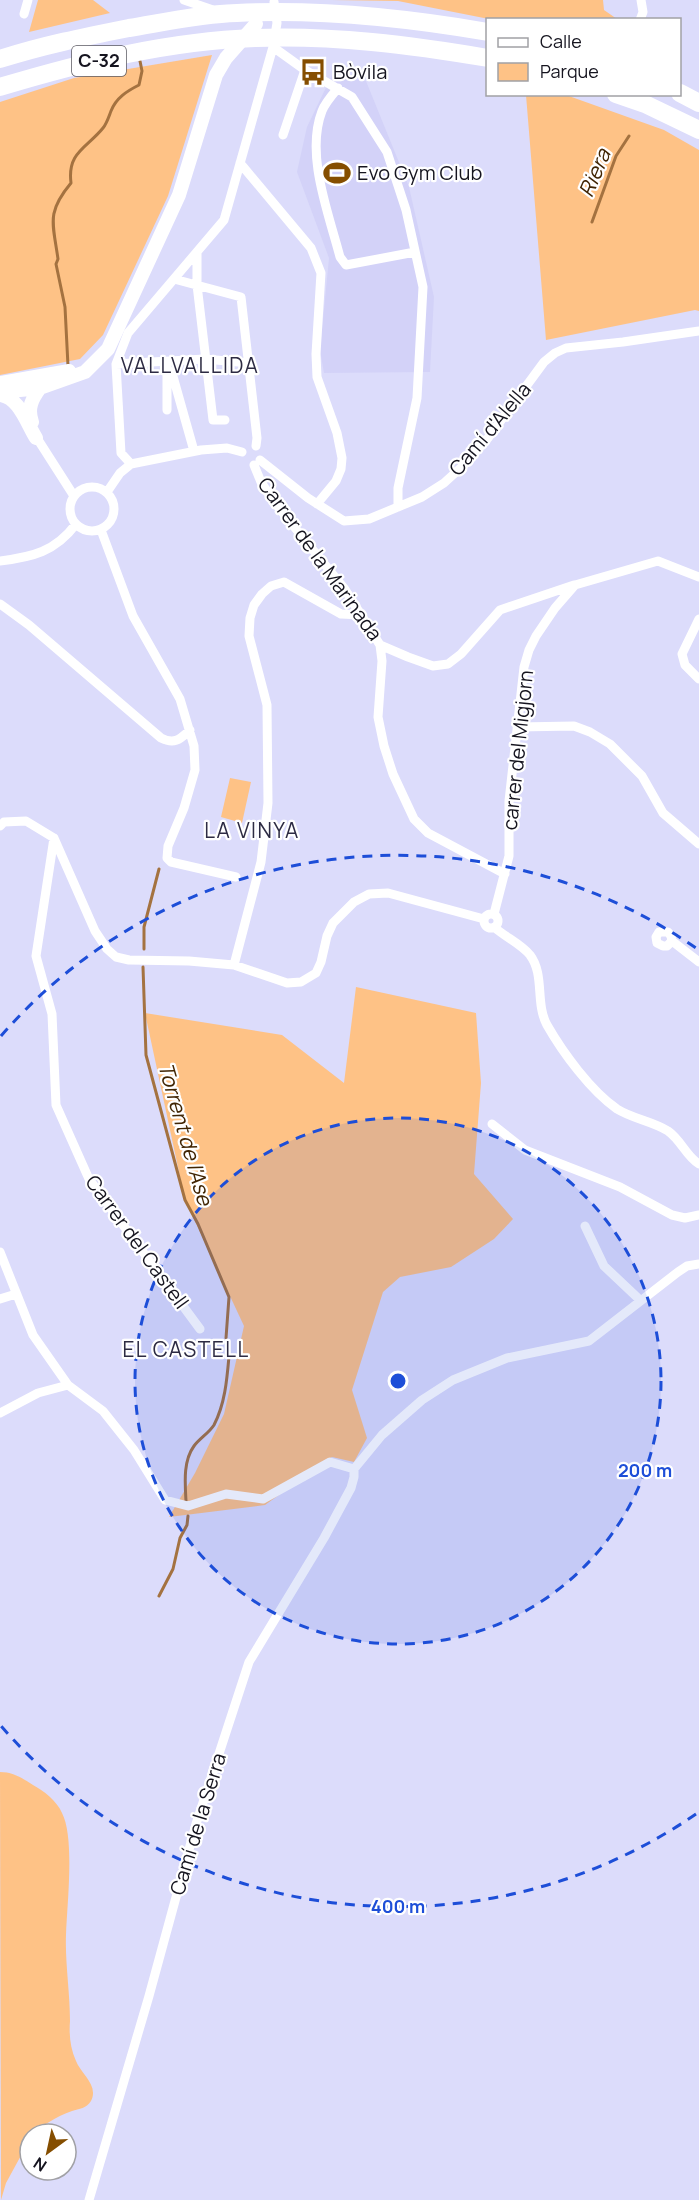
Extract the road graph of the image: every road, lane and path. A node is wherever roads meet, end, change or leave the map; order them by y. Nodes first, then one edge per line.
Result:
1 (28, 0) edge
2 (641, 0) edge
3 (275, 1) edge
4 (184, 9) edge
5 (24, 14) dead end
6 (641, 18) edge
7 (256, 24) junction
8 (486, 32) edge
9 (273, 47) junction
10 (486, 58) edge
11 (0, 59) edge
12 (304, 70) junction
13 (0, 87) edge
14 (340, 90) junction
15 (681, 94) edge
16 (622, 96) edge
17 (699, 103) edge
18 (699, 130) edge
19 (283, 135) dead end
20 (240, 164) junction
21 (415, 252) junction
22 (197, 253) junction
23 (174, 279) junction
24 (197, 285) junction
25 (699, 331) edge
26 (205, 359) junction
27 (96, 362) junction
28 (116, 363) junction
29 (249, 363) junction
30 (167, 365) junction
31 (68, 371) junction
32 (0, 385) edge
33 (40, 388) junction
34 (20, 390) junction
35 (0, 394) edge
36 (167, 399) junction
37 (180, 400) junction
38 (24, 405) junction
39 (167, 410) dead end
40 (225, 420) dead end
41 (32, 422) joint
42 (36, 438) junction
43 (255, 446) junction
44 (194, 452) junction
45 (242, 452) junction
46 (257, 462) junction
47 (131, 464) junction
48 (107, 492) junction
49 (74, 496) junction
50 (317, 504) junction
51 (398, 507) junction
52 (76, 524) junction
53 (101, 530) junction
54 (0, 561) edge
55 (699, 577) edge
56 (574, 585) junction
57 (0, 604) edge
58 (362, 615) junction
59 (699, 619) edge
60 (380, 645) junction
61 (699, 679) edge
62 (518, 727) junction
63 (190, 730) junction
64 (0, 826) edge
65 (54, 838) junction
66 (699, 844) edge
67 (505, 874) junction
68 (236, 877) dead end
69 (494, 914) junction
70 (484, 919) junction
71 (494, 927) junction
72 (672, 941) dead end
73 (699, 962) edge
74 (234, 965) junction
75 (492, 1124) dead end
76 (699, 1164) edge
77 (699, 1215) edge
78 (585, 1226) dead end
79 (0, 1252) edge
80 (699, 1264) edge
81 (16, 1294) junction
82 (0, 1299) edge
83 (640, 1300) junction
84 (200, 1329) dead end
85 (68, 1385) junction
86 (0, 1413) edge
87 (354, 1469) junction
88 (89, 2200) edge

1 - 5 street
2 - 6 street
3 - 7 street
3 - 9 street
4 - 7 street
4 - 8 highway, C-32
4 - 11 highway, C-32
7 - 27 street
9 - 12 street
9 - 20 street
10 - 13 highway, C-32
12 - 14 street
12 - 19 street
14 - 21 street
14 - 21 street
15 - 17 highway
16 - 18 highway
20 - 22 street
20 - 50 street
21 - 51 street
22 - 23 street
22 - 24 street
23 - 24 street
23 - 28 street
24 - 26 street
24 - 29 street
25 - 51 street, Camí d'Alella
26 - 29 street
26 - 30 street
26 - 40 street
27 - 31 street
27 - 33 street
28 - 30 street
28 - 47 street
29 - 43 street
30 - 36 street
30 - 37 street
31 - 32 street
31 - 34 street
32 - 34 street
33 - 34 street
33 - 38 street
34 - 35 street
34 - 38 street
35 - 38 street
36 - 37 street
36 - 39 street
37 - 44 street
38 - 41 street
38 - 42 street
41 - 42 street
42 - 49 street
43 - 45 street
43 - 46 street
44 - 45 street
44 - 47 street
45 - 46 street
46 - 50 street, Camí d'Alella
46 - 58 street, Carrer de la Marinada
47 - 48 street
48 - 49 street
48 - 53 street
49 - 52 street
50 - 51 street, Camí d'Alella
52 - 53 street
52 - 54 street
53 - 63 street
55 - 56 street
56 - 60 street, Carrer de la Marinada
56 - 62 street, carrer del Migjorn
57 - 63 street
58 - 60 street, Carrer de la Marinada
58 - 74 street
59 - 61 street
60 - 67 street
62 - 66 street
62 - 67 street, carrer del Migjorn
63 - 68 street
64 - 65 street
65 - 74 street
65 - 84 street, Carrer del Castell
67 - 69 street, carrer del Migjorn
69 - 70 street
69 - 71 street
70 - 71 street
70 - 74 street
71 - 76 street
72 - 73 street
75 - 77 street
78 - 83 street
79 - 81 street
80 - 83 street
81 - 82 street
81 - 85 street
83 - 87 street
85 - 86 street
85 - 87 street
87 - 88 street, Camí de la Serra

